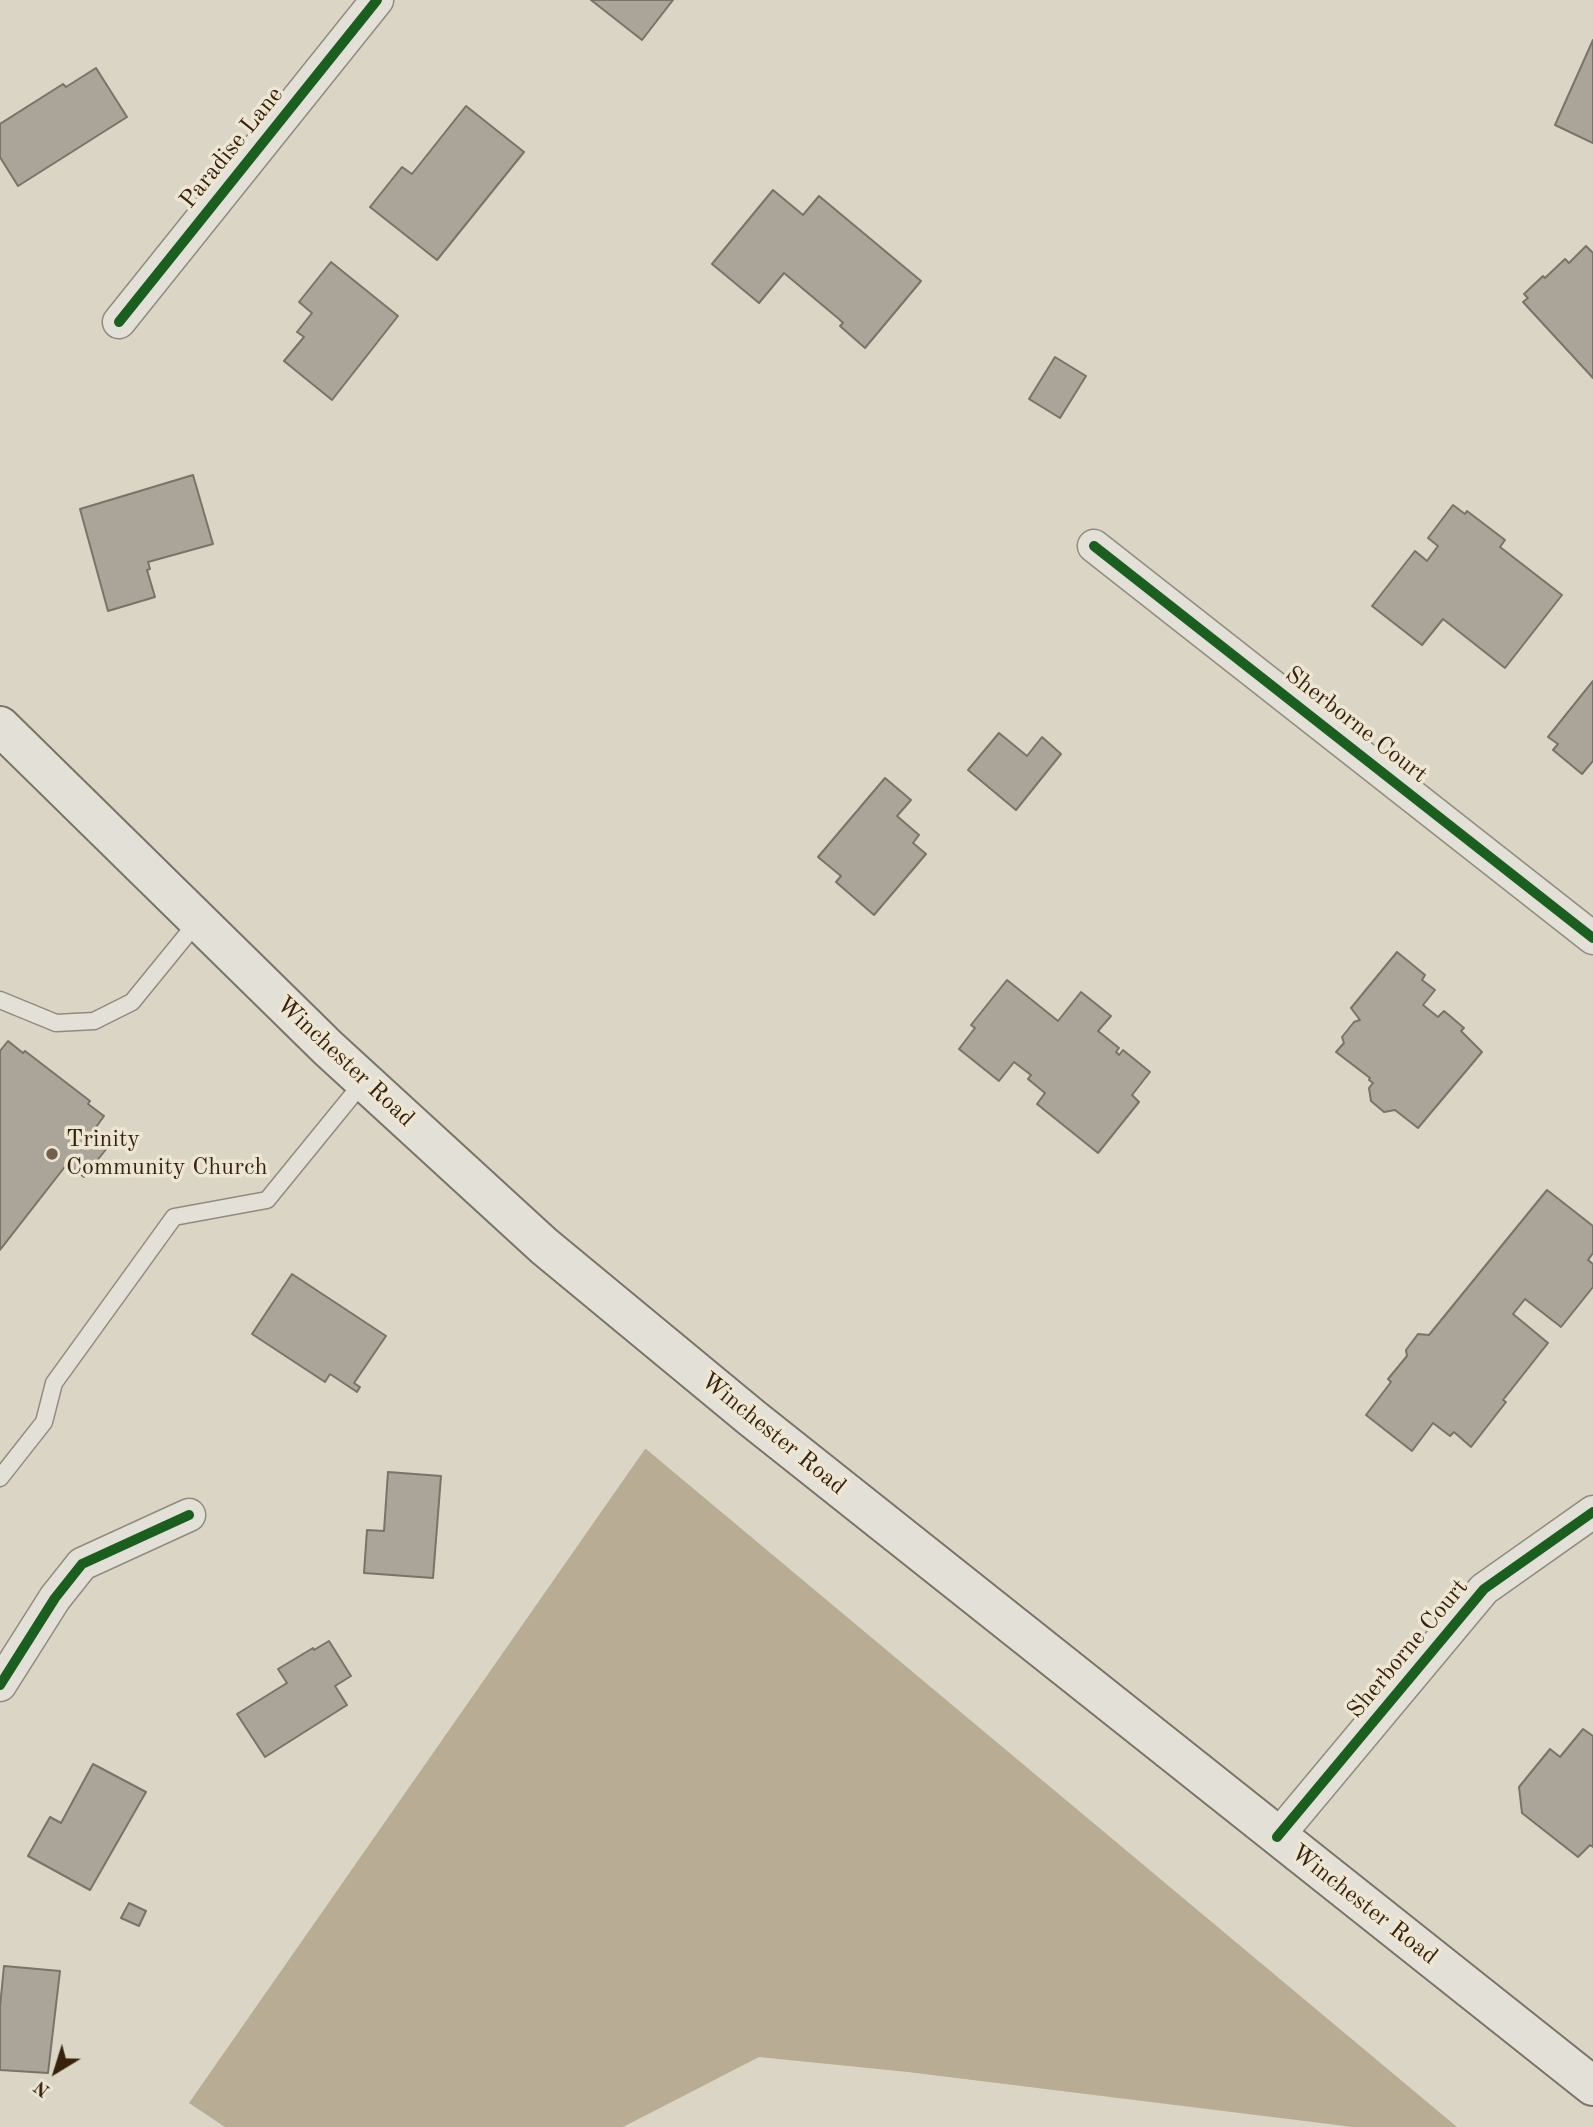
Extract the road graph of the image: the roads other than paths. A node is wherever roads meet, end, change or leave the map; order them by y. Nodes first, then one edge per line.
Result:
1 (377, 0) edge
2 (119, 322) dead end
3 (1094, 545) dead end
4 (0, 726) edge
5 (198, 921) junction
6 (1593, 938) edge
7 (0, 1000) edge
8 (364, 1081) junction
9 (0, 1478) edge
10 (1593, 1511) edge
11 (189, 1515) dead end
12 (0, 1685) edge
13 (1278, 1837) junction
14 (1593, 2086) edge

1 - 2 street, Paradise Lane
3 - 6 street, Sherborne Court
4 - 5 main road, Winchester Road
5 - 7 lane
5 - 8 main road, Winchester Road
8 - 9 lane
8 - 13 main road, Winchester Road
10 - 13 street, Sherborne Court
11 - 12 street
13 - 14 main road, Winchester Road

